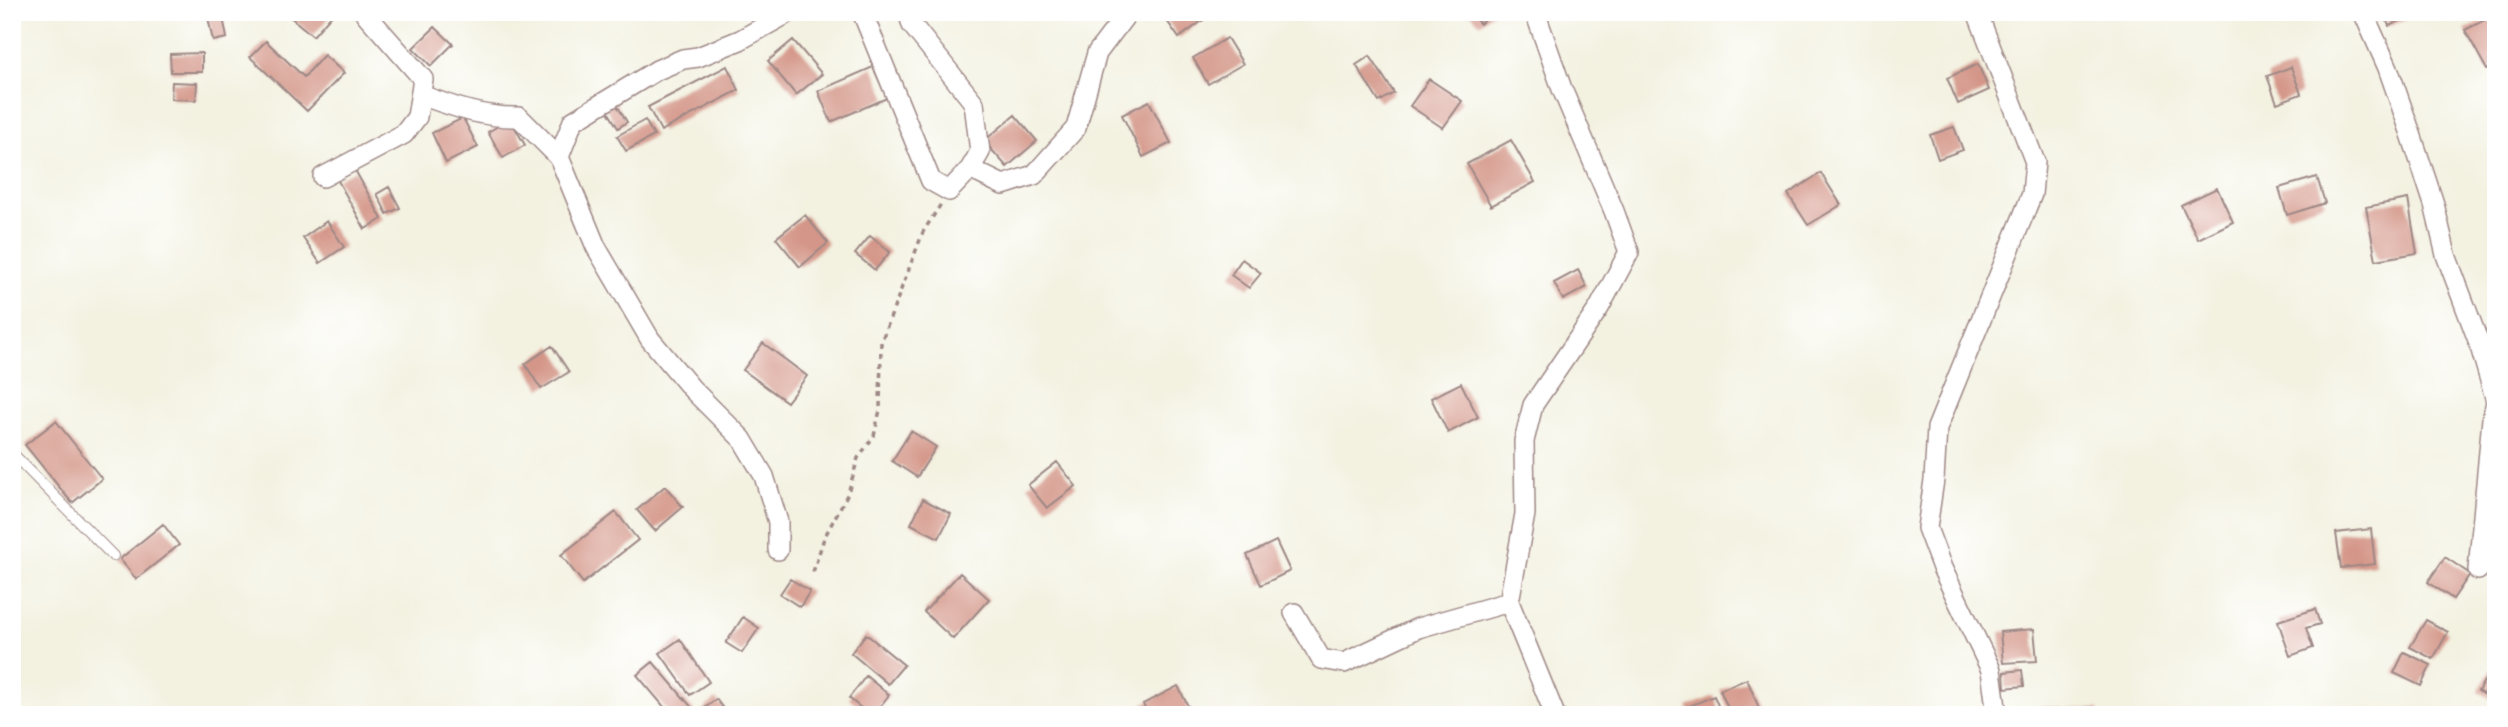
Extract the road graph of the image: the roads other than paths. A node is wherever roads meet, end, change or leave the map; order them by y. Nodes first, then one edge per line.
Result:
1 (364, 12) edge
2 (790, 12) edge
3 (862, 12) edge
4 (908, 12) edge
5 (1128, 12) edge
6 (1535, 12) edge
7 (1977, 12) edge
8 (2363, 12) edge
9 (421, 95) junction
10 (559, 157) junction
11 (970, 169) junction
12 (323, 177) dead end
13 (2495, 412) edge
14 (12, 453) edge
15 (778, 551) dead end
16 (113, 556) dead end
17 (2478, 570) dead end
18 (1509, 602) junction
19 (1294, 613) dead end
20 (1555, 715) edge
21 (1997, 715) edge

1 - 9 street
2 - 10 street
3 - 11 street
4 - 11 street
5 - 11 street
6 - 18 street
7 - 21 street
8 - 13 street
9 - 10 street
9 - 12 street
10 - 15 street
13 - 17 street
14 - 16 lane
18 - 19 street
18 - 20 street

